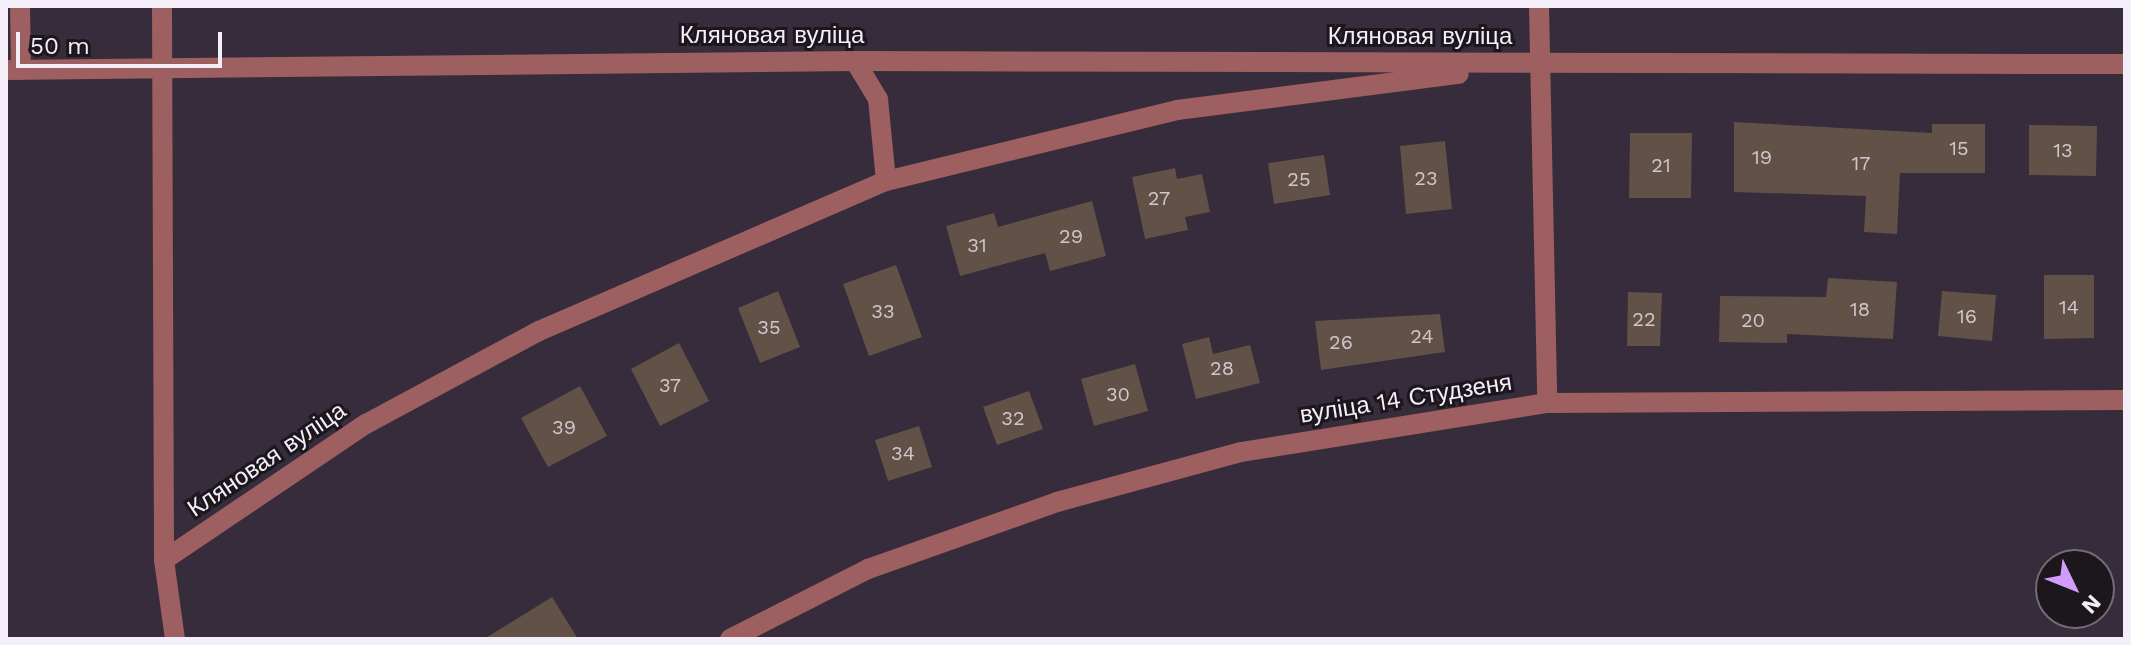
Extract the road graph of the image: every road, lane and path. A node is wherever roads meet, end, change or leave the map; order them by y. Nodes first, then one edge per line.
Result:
1 (20, 6) edge
2 (162, 6) edge
3 (1539, 6) edge
4 (855, 61) junction
5 (1538, 64) junction
6 (2125, 64) edge
7 (162, 67) junction
8 (14, 70) edge
9 (886, 181) junction
10 (2125, 400) edge
11 (1547, 403) junction
12 (164, 560) junction
13 (175, 639) edge
14 (730, 639) edge

1 - 8 street
2 - 7 street
3 - 5 street
4 - 5 street, Кляновая вуліца
4 - 7 street, Кляновая вуліца
4 - 9 street
5 - 6 street, Кляновая вуліца
5 - 9 street, Кляновая вуліца
5 - 11 street
7 - 8 street, Кляновая вуліца
7 - 12 street
9 - 12 street, Кляновая вуліца
10 - 11 street, вуліца 14 Студзеня
11 - 14 street, вуліца 14 Студзеня
12 - 13 street

